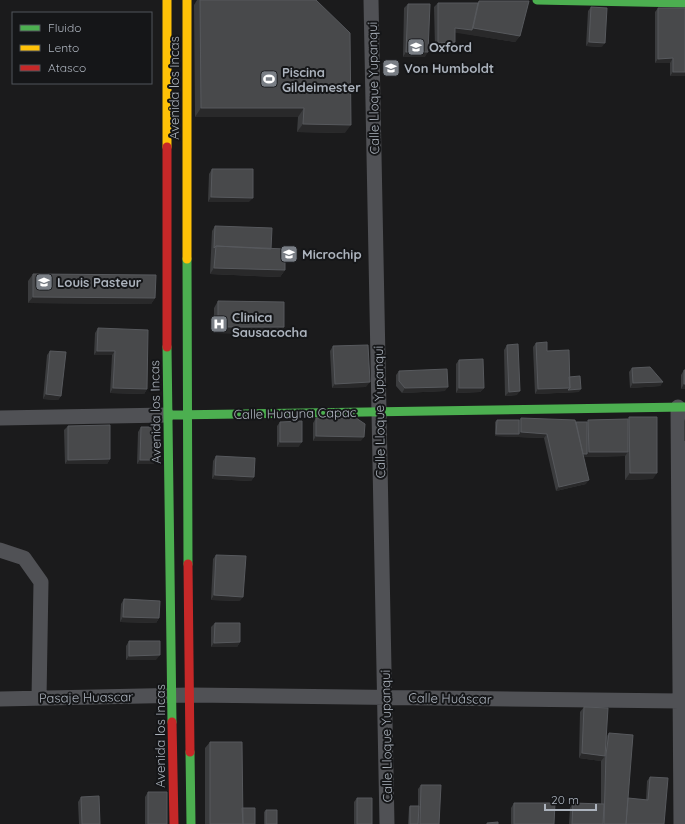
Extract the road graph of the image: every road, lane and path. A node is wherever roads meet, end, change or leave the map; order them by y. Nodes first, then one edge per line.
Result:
1 (167, 0) edge
2 (187, 0) edge
3 (371, 0) edge
4 (537, 0) edge
5 (685, 3) edge
6 (681, 407) edge
7 (379, 412) junction
8 (167, 415) junction
9 (187, 415) junction
10 (0, 418) edge
11 (0, 550) edge
12 (173, 695) junction
13 (190, 695) junction
14 (385, 697) junction
15 (39, 698) junction
16 (0, 699) edge
17 (680, 700) junction
18 (174, 824) edge
19 (192, 824) edge
20 (387, 824) edge
21 (680, 824) edge

1 - 8 street, Avenida los Incas
2 - 9 street, Avenida los Incas
3 - 7 street, Calle Lloque Yupanqui
4 - 5 street
6 - 7 street, Calle Huayna Capac
6 - 17 street
7 - 9 street, Calle Huayna Capac
7 - 14 street, Calle Lloque Yupanqui
8 - 9 street, Calle Huayna Capac
8 - 10 street, Calle Huayna Capac
8 - 12 street, Avenida los Incas
9 - 13 street, Avenida los Incas
11 - 15 street
12 - 13 street, Calle Huáscar
12 - 15 street, Pasaje Huascar
12 - 18 street, Avenida los Incas
13 - 14 street, Calle Huáscar
13 - 19 street, Avenida los Incas
14 - 17 street, Calle Huáscar
14 - 20 street, Calle Lloque Yupanqui
15 - 16 street, Pasaje Huascar
17 - 21 street

